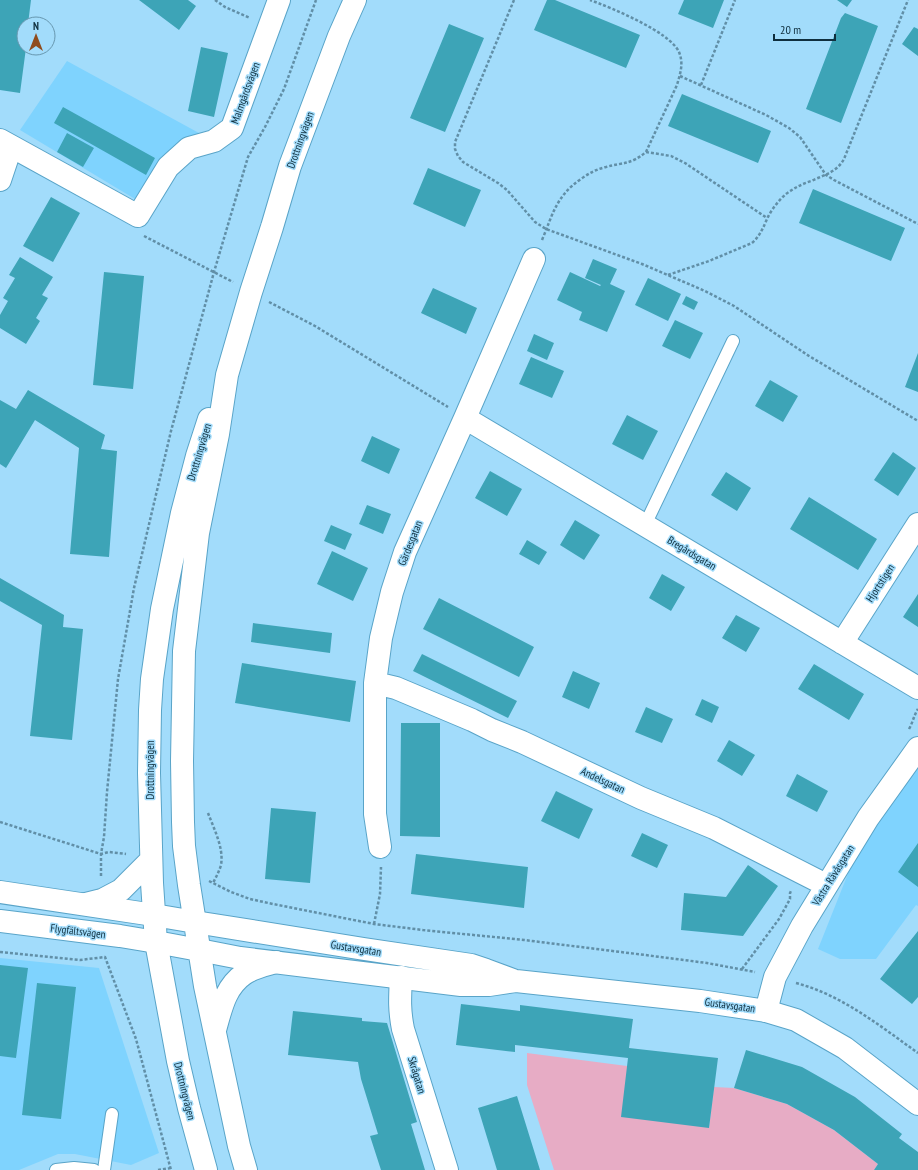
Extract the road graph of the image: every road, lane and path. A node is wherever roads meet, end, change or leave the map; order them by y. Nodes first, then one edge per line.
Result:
1 (214, 0) edge
2 (279, 0) edge
3 (355, 0) edge
4 (514, 0) edge
5 (590, 0) edge
6 (735, 0) edge
7 (908, 0) edge
8 (269, 27) junction
9 (680, 76) junction
10 (702, 85) junction
11 (6, 143) edge
12 (646, 152) junction
13 (826, 175) junction
14 (0, 180) edge
15 (768, 218) junction
16 (918, 224) edge
17 (546, 229) junction
18 (534, 259) joint
19 (668, 275) junction
20 (733, 341) dead end
21 (227, 376) junction
22 (466, 418) junction
23 (918, 422) edge
24 (918, 524) edge
25 (645, 525) junction
26 (842, 643) junction
27 (375, 684) junction
28 (918, 688) edge
29 (918, 748) edge
30 (208, 813) dead end
31 (0, 822) edge
32 (380, 847) joint
33 (128, 855) dead end
34 (151, 860) junction
35 (208, 880) dead end
36 (213, 883) junction
37 (826, 885) junction
38 (0, 892) edge
39 (86, 904) junction
40 (154, 915) junction
41 (0, 921) edge
42 (195, 922) junction
43 (374, 924) junction
44 (156, 942) junction
45 (199, 950) junction
46 (0, 952) edge
47 (404, 955) junction
48 (276, 962) junction
49 (401, 977) junction
50 (774, 977) junction
51 (516, 981) junction
52 (766, 1011) junction
53 (214, 1033) junction
54 (918, 1053) edge
55 (918, 1104) edge
56 (112, 1114) dead end
57 (171, 1169) edge
58 (56, 1170) edge
59 (94, 1170) edge
60 (104, 1170) edge
61 (158, 1170) edge
62 (206, 1170) edge
63 (246, 1170) edge
64 (447, 1170) edge

1 - 8 path
2 - 8 street, Malmgårdsvägen
3 - 21 street, Drottningvägen
4 - 17 path
5 - 9 path
6 - 10 path
7 - 13 path
8 - 11 street, Malmgårdsvägen
9 - 10 path
9 - 12 path
10 - 13 path
11 - 14 street
12 - 15 path
12 - 17 path
13 - 15 path
13 - 16 path
15 - 19 path
17 - 18 path
17 - 19 path
18 - 22 street, Gärdesgatan
19 - 23 path
20 - 25 lane
21 - 34 street, Drottningvägen
21 - 42 street, Drottningvägen
22 - 25 street, Bregårdsgatan
22 - 27 street, Gärdesgatan
24 - 26 street, Hjortstigen
25 - 26 street, Bregårdsgatan
26 - 28 street, Bregårdsgatan
27 - 32 street, Gärdesgatan
27 - 37 street, Andelsgatan
29 - 37 street, Västra Rävåsgatan
30 - 36 path
31 - 33 path
32 - 43 path
34 - 39 street
34 - 40 street, Drottningvägen
35 - 36 path
36 - 43 path
37 - 50 street, Västra Rävåsgatan
38 - 39 street
39 - 40 street
40 - 42 street, Gustavsgatan
40 - 44 street, Drottningvägen
41 - 44 street, Flygfältsvägen
42 - 45 street, Drottningvägen
42 - 47 street, Gustavsgatan
43 - 50 path
44 - 45 street, Flygfältsvägen
44 - 62 street, Drottningvägen
45 - 48 street, Gustavsgatan
45 - 53 street, Drottningvägen
46 - 57 path
47 - 49 street, Skrågatan
47 - 51 street, Gustavsgatan
48 - 49 street, Gustavsgatan
48 - 53 street
49 - 51 street, Gustavsgatan
49 - 64 street, Skrågatan
50 - 52 street, Västra Rävåsgatan
50 - 54 path
51 - 52 street, Gustavsgatan
52 - 55 street, Gustavsgatan
53 - 63 street, Drottningvägen
56 - 60 lane
57 - 61 path
58 - 59 lane

